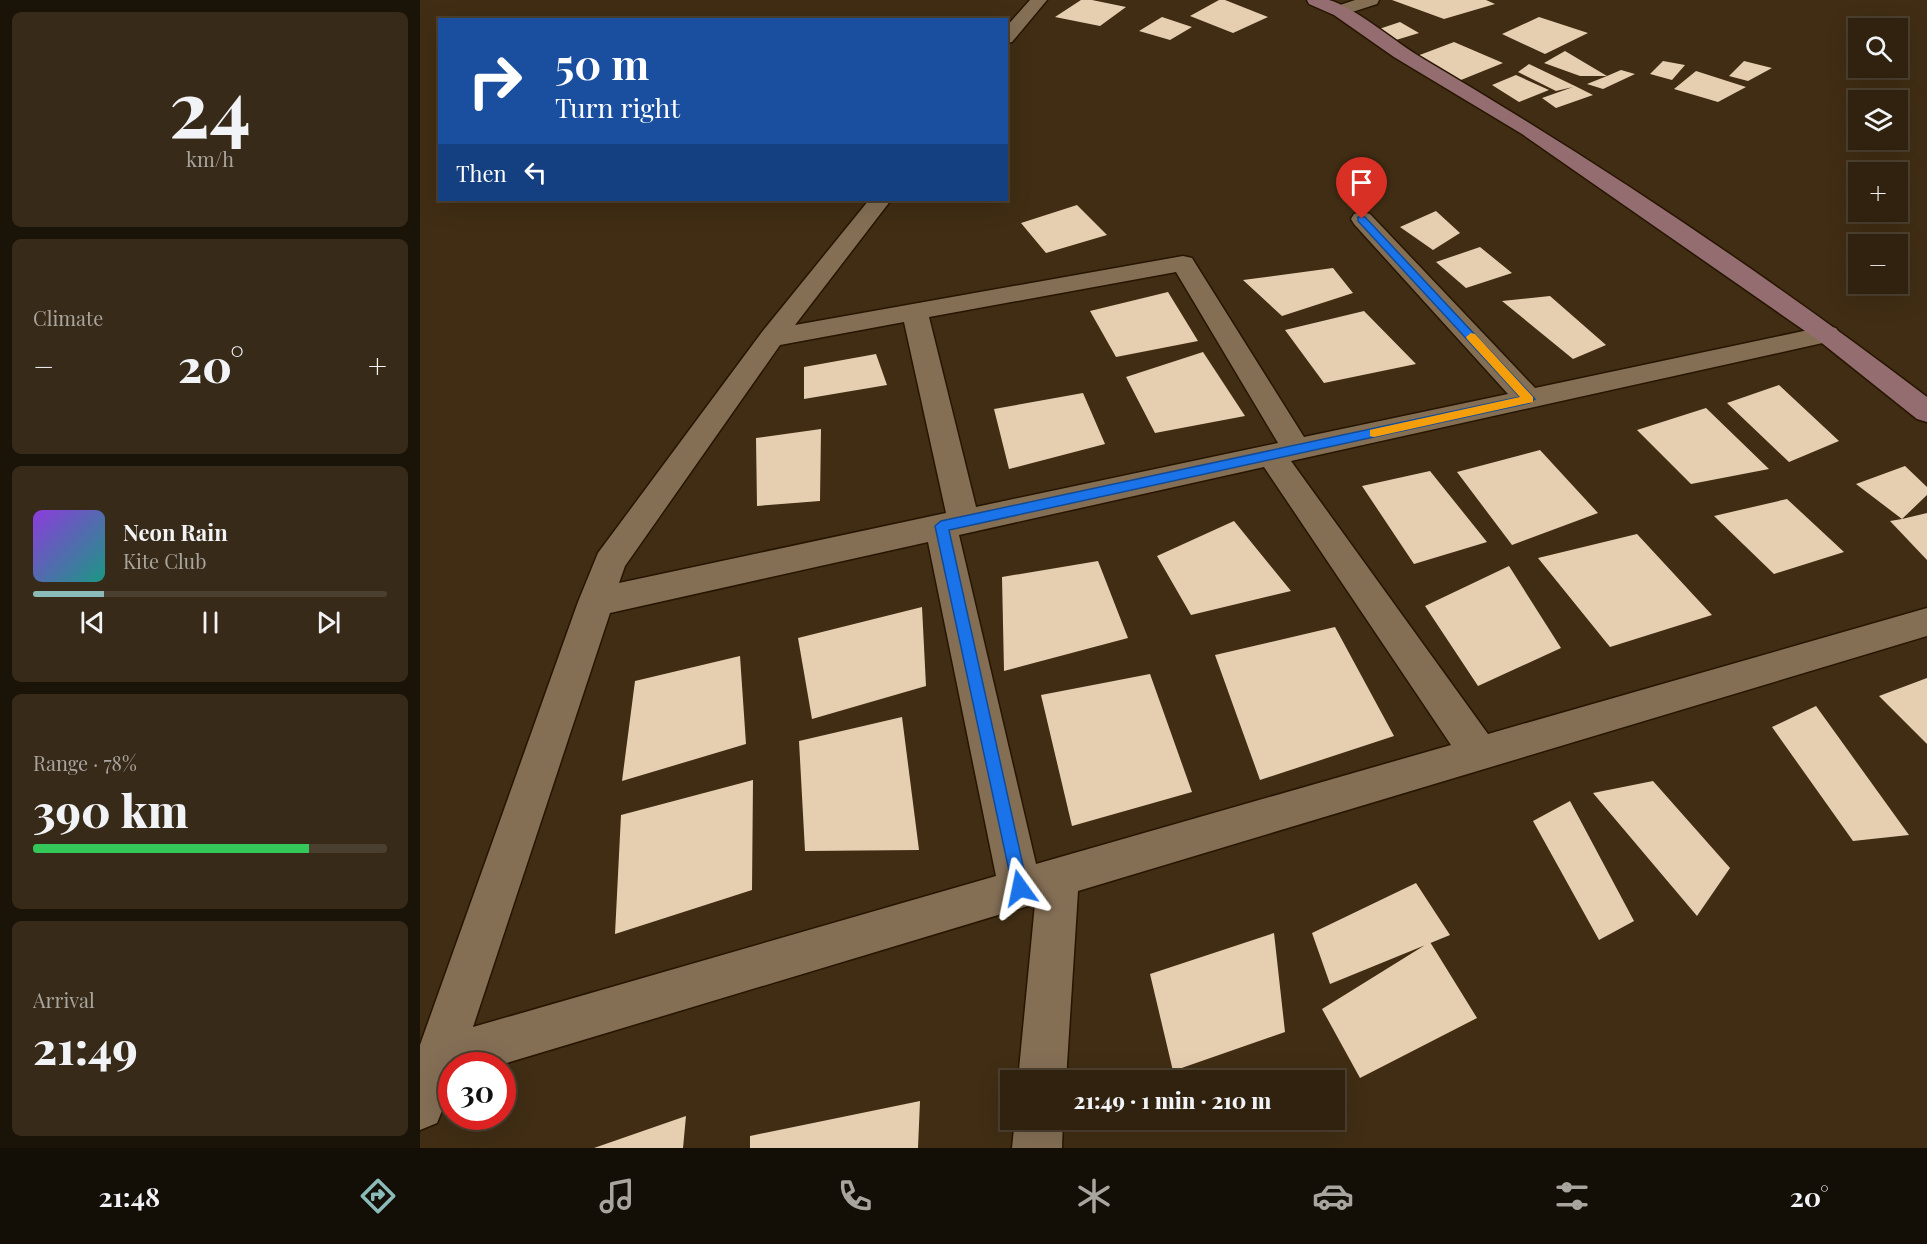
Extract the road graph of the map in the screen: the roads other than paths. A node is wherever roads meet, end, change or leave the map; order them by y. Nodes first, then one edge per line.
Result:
1 (1039, 0) edge
2 (1315, 0) edge
3 (1371, 0) edge
4 (1340, 11) junction
5 (1008, 36) edge
6 (879, 201) edge
7 (1362, 219) dead end
8 (915, 313) junction
9 (1827, 334) junction
10 (771, 338) junction
11 (1529, 399) junction
12 (1927, 412) edge
13 (1284, 452) junction
14 (952, 524) junction
15 (595, 602) junction
16 (1927, 622) edge
17 (1479, 753) junction
18 (1039, 882) junction
19 (441, 1052) edge
20 (465, 1052) edge
21 (438, 1060) edge
22 (1042, 1070) edge
23 (420, 1106) edge
24 (1038, 1130) edge
25 (1037, 1148) edge

1 - 5 street
2 - 4 street
3 - 4 street
4 - 9 street
6 - 10 street
7 - 11 street
8 - 10 street
8 - 13 street
8 - 14 street
9 - 11 street
9 - 12 street
10 - 15 street
11 - 13 street
13 - 14 street
13 - 17 street
14 - 15 street
14 - 18 street
15 - 19 street
16 - 17 street
17 - 18 street
18 - 20 street
18 - 22 street
21 - 23 street
24 - 25 street

